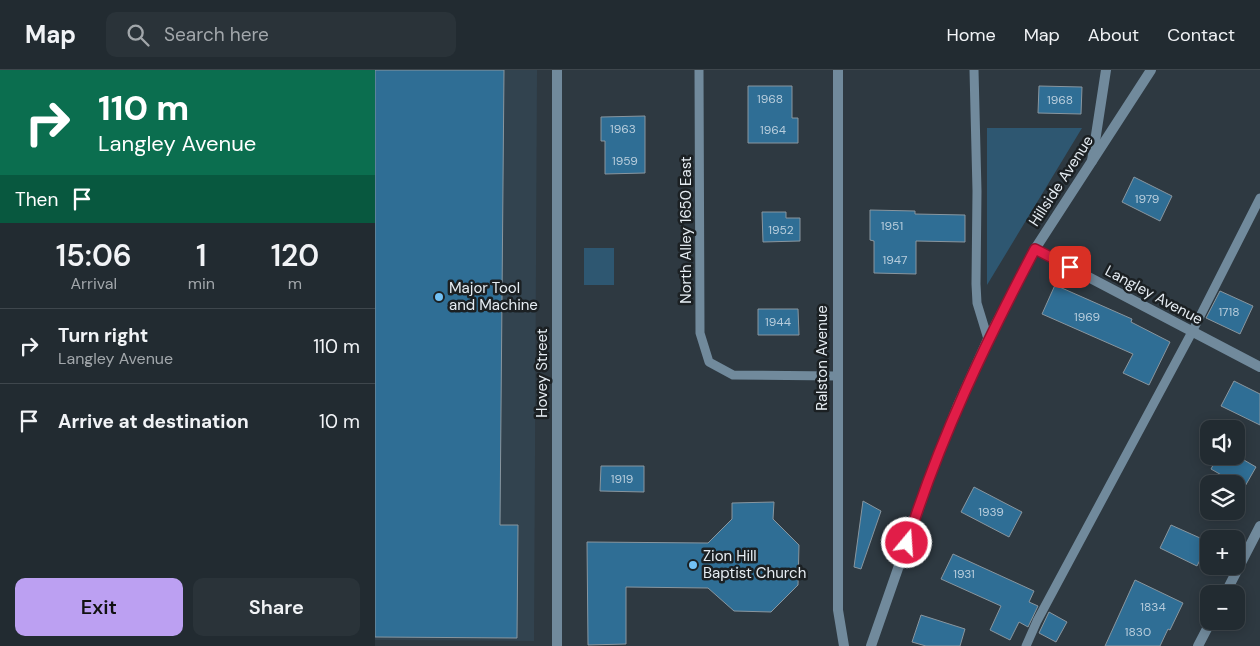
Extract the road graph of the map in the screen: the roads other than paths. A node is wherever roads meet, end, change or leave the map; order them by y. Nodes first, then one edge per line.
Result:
1 (557, 70) edge
2 (699, 70) edge
3 (838, 70) edge
4 (974, 70) edge
5 (1106, 70) edge
6 (1151, 70) edge
7 (1091, 162) junction
8 (1260, 198) edge
9 (1035, 249) junction
10 (1192, 332) junction
11 (988, 339) junction
12 (1260, 367) edge
13 (837, 376) junction
14 (1260, 526) edge
15 (1230, 585) edge
16 (1206, 630) edge
17 (557, 646) edge
18 (844, 646) edge
19 (871, 646) edge
20 (1026, 646) edge
21 (1198, 646) edge

1 - 17 street, Hovey Street
2 - 13 lane, North Alley 1650 East
3 - 13 street, Ralston Avenue
4 - 11 lane
5 - 7 street
6 - 7 street, Hillside Avenue
7 - 9 street, Hillside Avenue
8 - 10 lane
9 - 10 street, Langley Avenue
9 - 11 street, Hillside Avenue
10 - 12 street, Langley Avenue
10 - 20 lane
11 - 19 street, Hillside Avenue
13 - 18 street, Ralston Avenue
14 - 15 street
16 - 21 street

